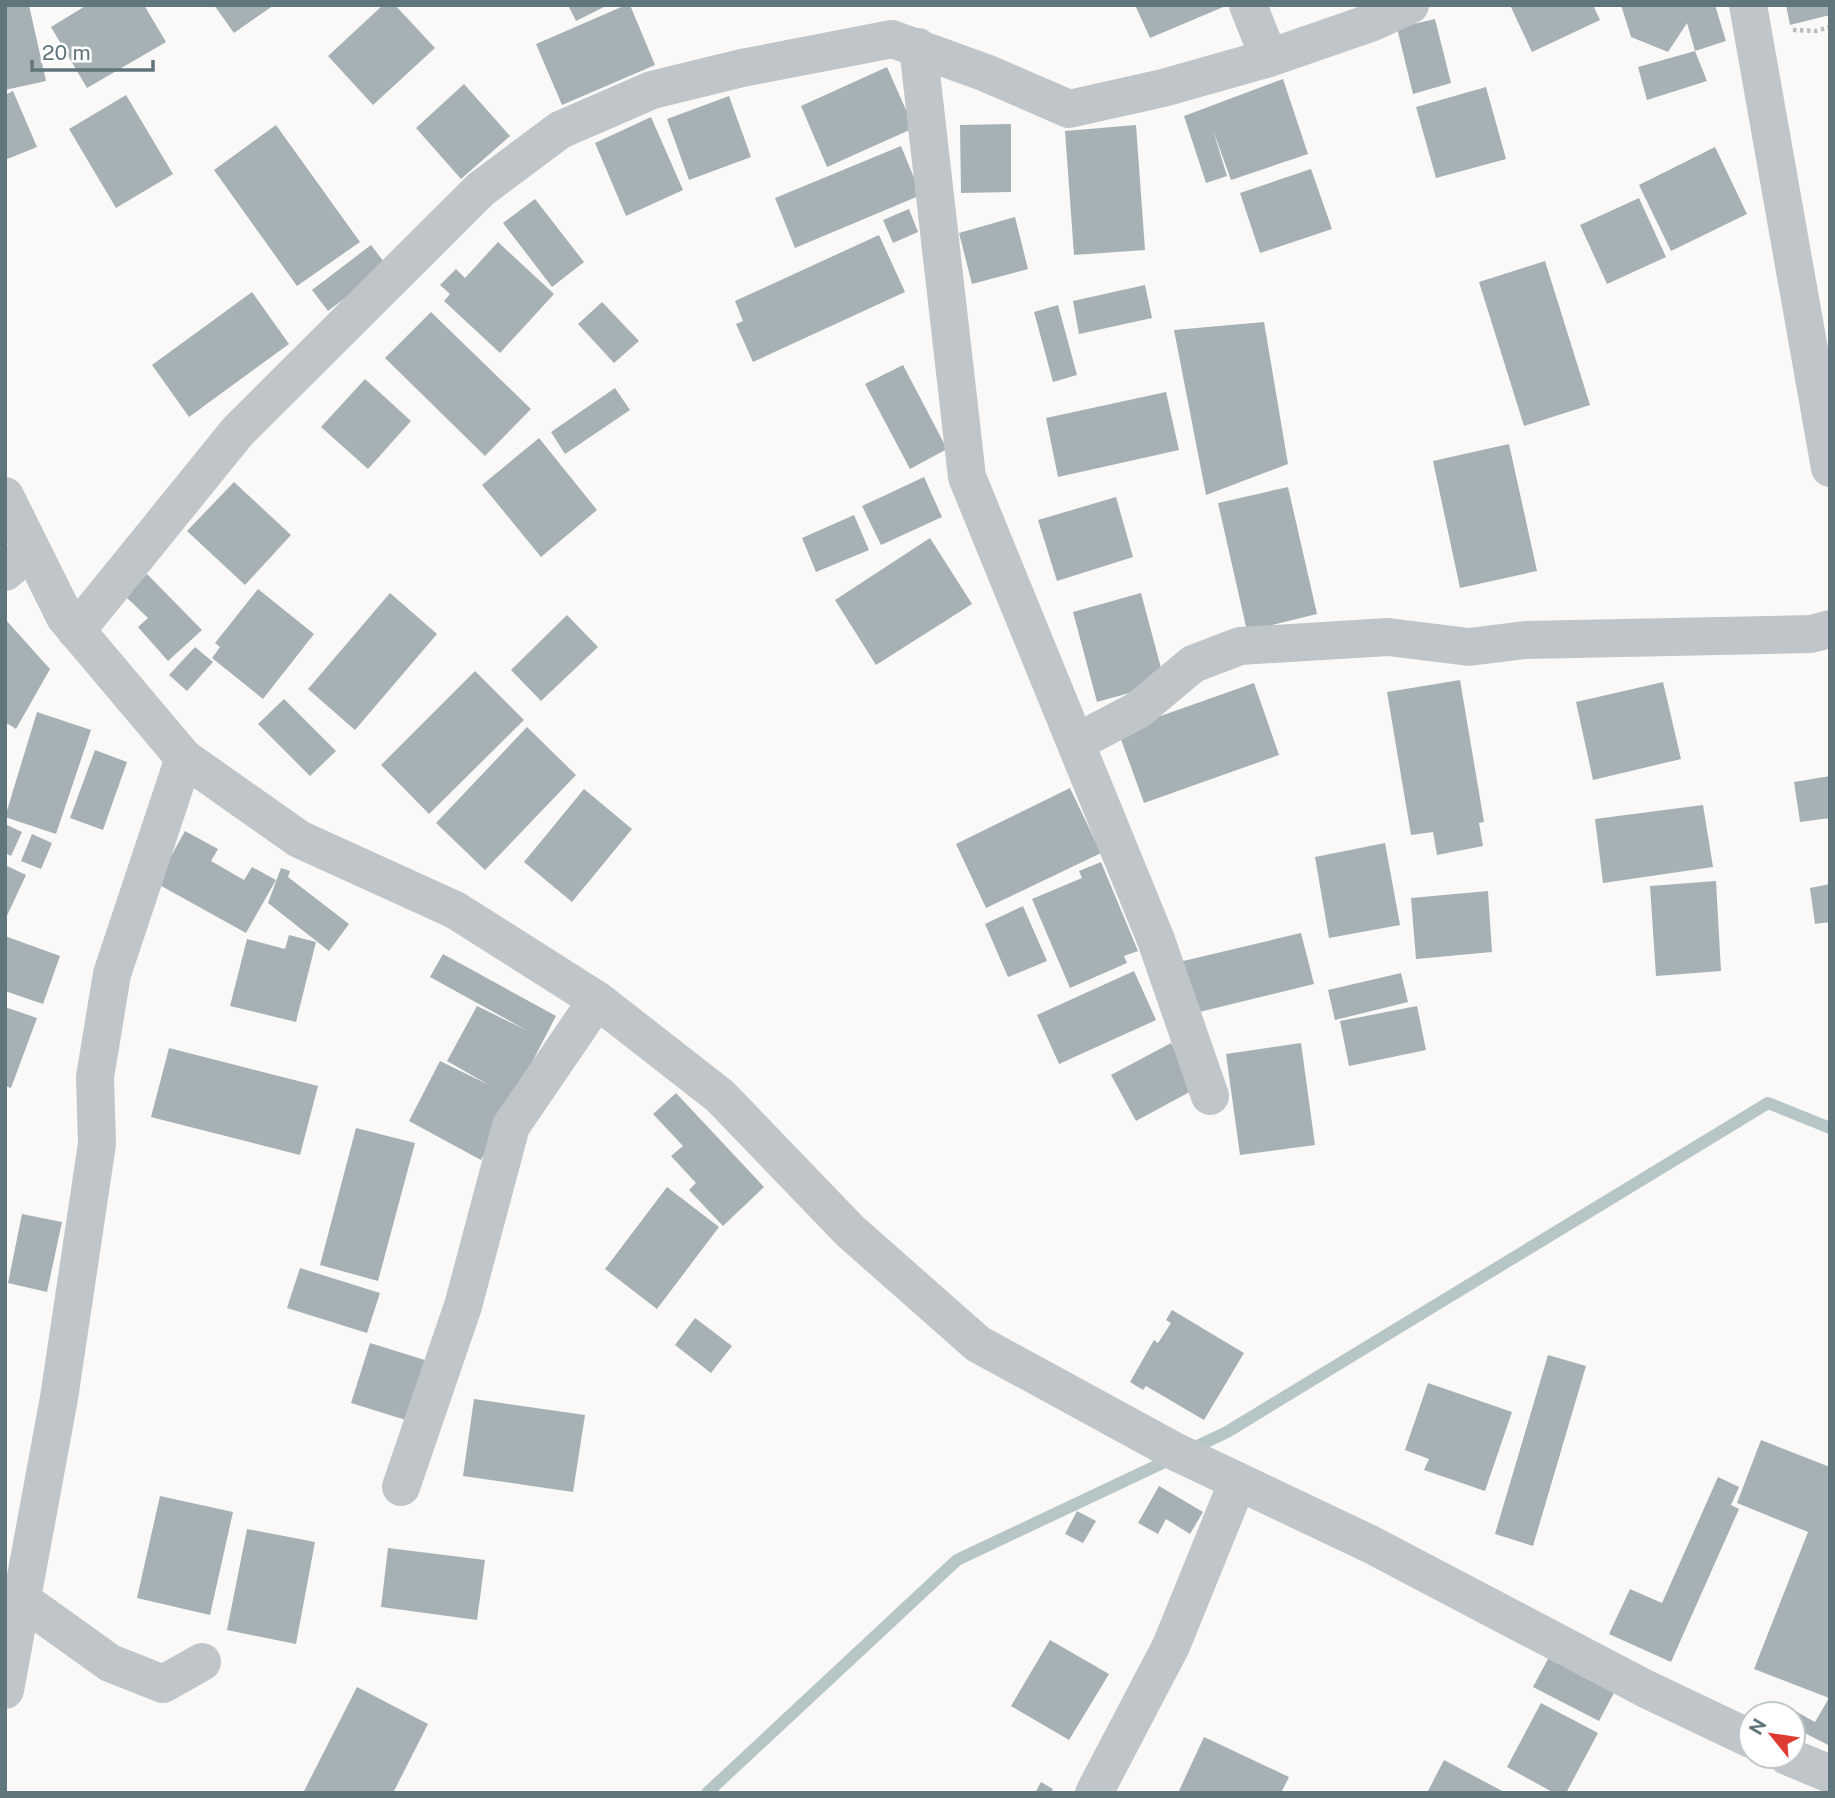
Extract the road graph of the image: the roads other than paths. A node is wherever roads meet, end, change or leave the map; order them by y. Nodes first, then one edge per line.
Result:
1 (1248, 5) edge
2 (1410, 5) edge
3 (1748, 5) edge
4 (918, 47) junction
5 (1269, 58) junction
6 (1830, 468) edge
7 (5, 496) edge
8 (18, 561) edge
9 (1830, 629) edge
10 (76, 631) junction
11 (1077, 741) junction
12 (184, 758) junction
13 (597, 1000) junction
14 (1210, 1096) dead end
15 (1223, 1475) junction
16 (401, 1487) dead end
17 (22, 1600) junction
18 (202, 1662) dead end
19 (7, 1674) edge
20 (1737, 1732) edge
21 (1094, 1793) edge

1 - 5 street
2 - 5 street
3 - 6 street
4 - 5 street
4 - 10 street
4 - 11 street
7 - 8 street
8 - 10 street
9 - 11 street
10 - 12 street
11 - 14 street
12 - 13 street
12 - 17 street
13 - 15 street
13 - 16 street
15 - 20 street
15 - 21 street
17 - 18 street
17 - 19 street

